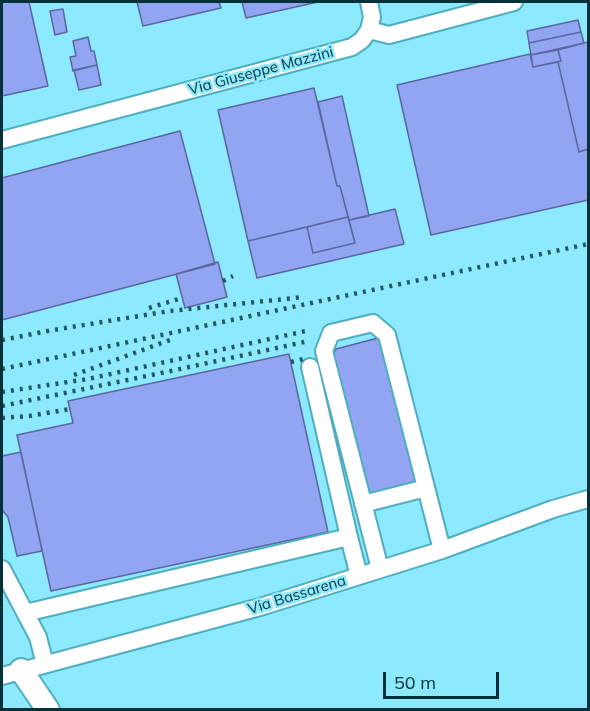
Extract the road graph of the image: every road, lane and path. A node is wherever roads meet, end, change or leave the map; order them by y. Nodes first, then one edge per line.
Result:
1 (369, 2) edge
2 (514, 2) edge
3 (369, 30) junction
4 (2, 140) edge
5 (310, 367) dead end
6 (426, 488) junction
7 (588, 499) edge
8 (363, 504) junction
9 (349, 537) junction
10 (442, 550) junction
11 (2, 569) edge
12 (380, 569) junction
13 (359, 576) junction
14 (26, 613) junction
15 (45, 664) junction
16 (11, 673) edge
17 (48, 710) edge

1 - 3 street
2 - 3 street
3 - 4 street, Via Giuseppe Mazzini
5 - 9 street
6 - 8 street
6 - 8 street
6 - 10 street
7 - 10 street, Via Bassarena
8 - 12 street
9 - 13 street
9 - 14 street
10 - 12 street, Via Bassarena
11 - 14 street
12 - 13 street, Via Bassarena
13 - 15 street, Via Bassarena
14 - 15 street
15 - 16 street, Via Bassarena
16 - 17 main road

